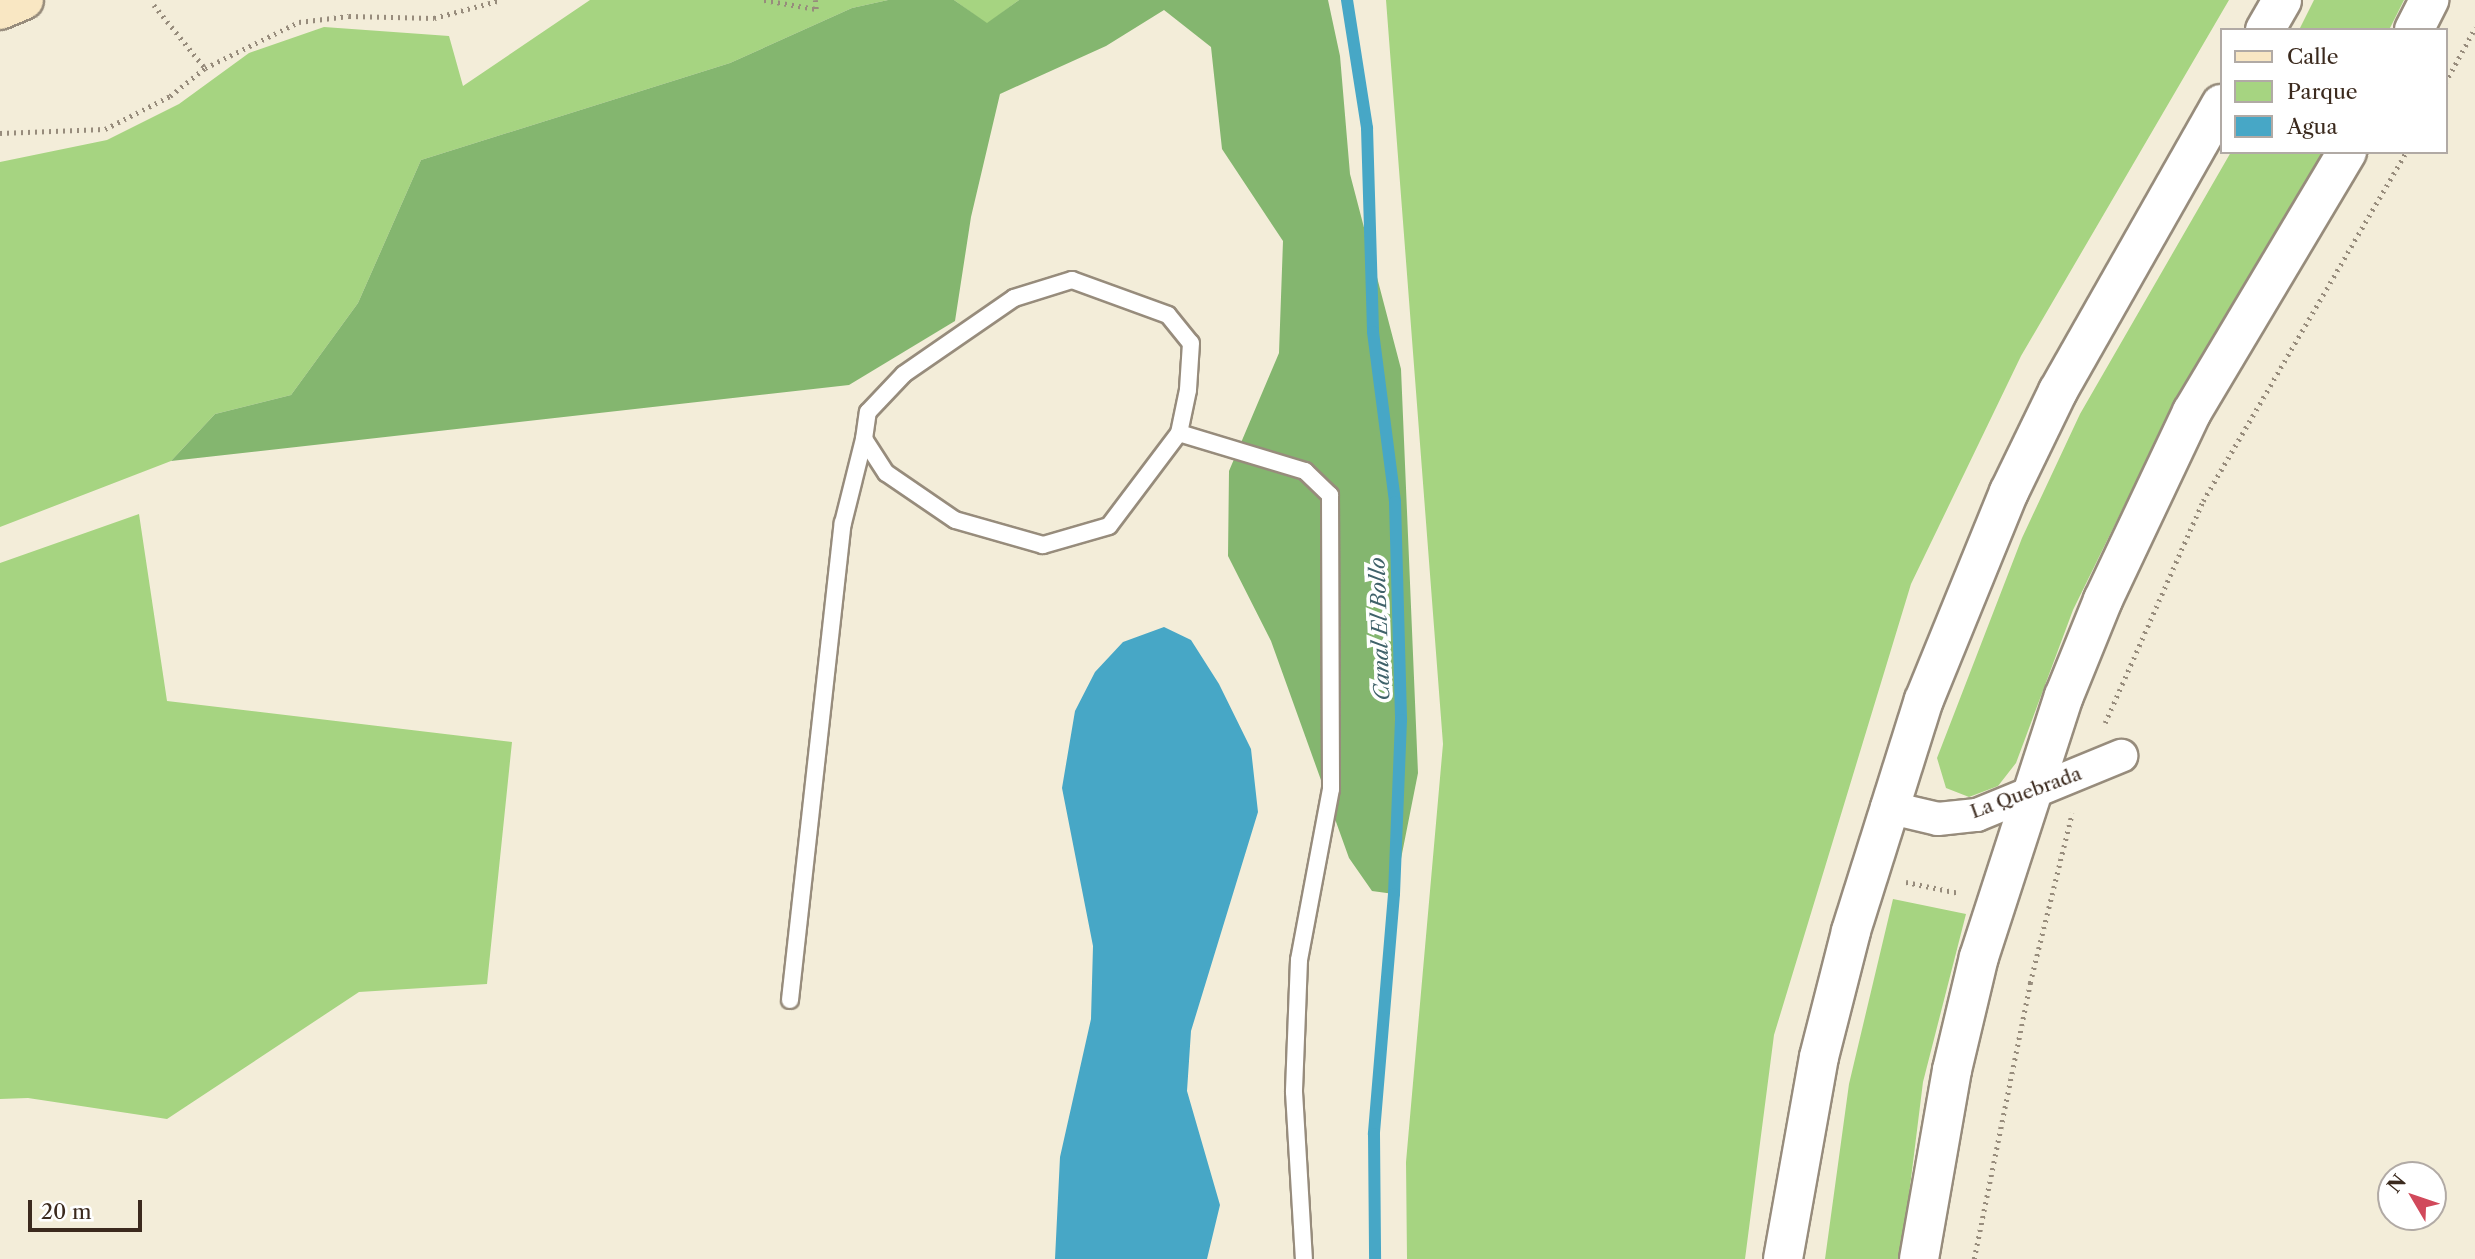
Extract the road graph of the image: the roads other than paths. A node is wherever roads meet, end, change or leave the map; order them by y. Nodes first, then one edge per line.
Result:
1 (24, 0) edge
2 (2283, 0) edge
3 (2429, 0) edge
4 (0, 10) edge
5 (2266, 28) edge
6 (2415, 28) edge
7 (2220, 106) edge
8 (2346, 154) edge
9 (1179, 433) junction
10 (864, 439) junction
11 (2121, 756) dead end
12 (2028, 794) junction
13 (1887, 807) junction
14 (790, 1000) dead end
15 (1304, 1259) edge
16 (1783, 1259) edge
17 (1919, 1259) edge

1 - 4 main road
2 - 5 street
3 - 6 street
7 - 13 street
8 - 12 street
9 - 10 lane
9 - 10 lane
9 - 15 lane
10 - 14 lane
11 - 12 street, La Quebrada
12 - 13 street, La Quebrada
12 - 17 street
13 - 16 street

